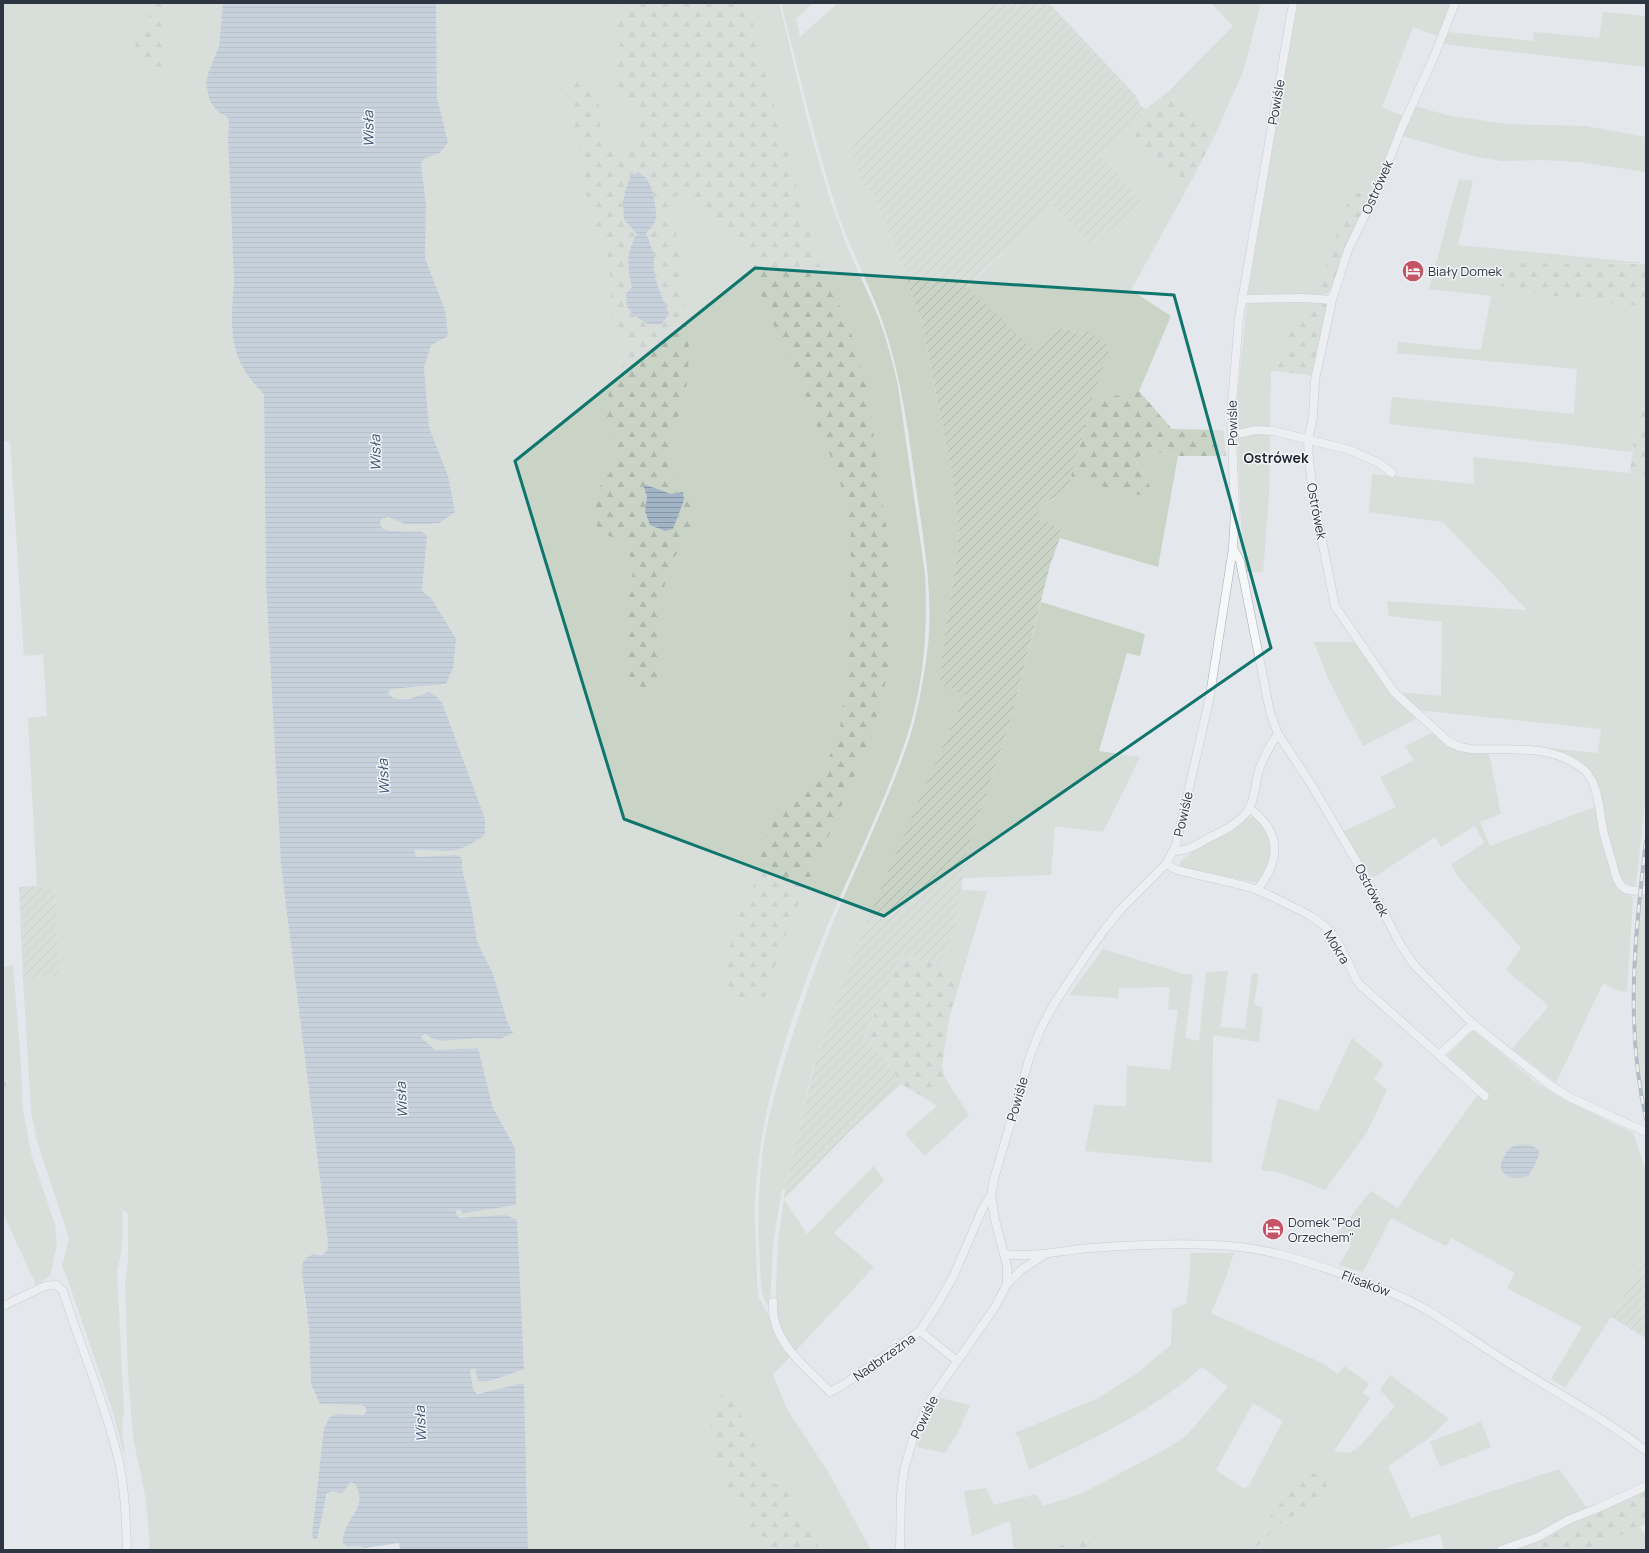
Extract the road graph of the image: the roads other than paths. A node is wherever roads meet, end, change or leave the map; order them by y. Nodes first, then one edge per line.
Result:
1 (1293, 3) edge
2 (1455, 3) edge
3 (1242, 299) junction
4 (1332, 300) junction
5 (1232, 435) junction
6 (1308, 441) junction
7 (1392, 473) dead end
8 (1233, 548) junction
9 (1278, 734) junction
10 (1249, 808) junction
11 (1173, 851) junction
12 (1166, 864) junction
13 (1257, 890) junction
14 (1646, 890) edge
15 (1473, 1024) junction
16 (1439, 1056) junction
17 (1485, 1096) dead end
18 (1646, 1132) edge
19 (991, 1196) junction
20 (1005, 1254) junction
21 (1044, 1255) junction
22 (1007, 1284) junction
23 (773, 1302) dead end
24 (3, 1306) edge
25 (920, 1332) junction
26 (957, 1361) junction
27 (1646, 1451) edge
28 (1646, 1486) edge
29 (127, 1550) edge
30 (900, 1550) edge
31 (1501, 1550) edge

1 - 3 street, Powiśle
2 - 4 street, Ostrówek
3 - 4 street
3 - 5 street, Powiśle
4 - 6 street, Ostrówek
5 - 6 street
5 - 8 street, Powiśle
6 - 7 street
6 - 14 street, Ostrówek
8 - 9 street, Ostrówek
8 - 11 street, Powiśle
9 - 10 street
9 - 15 street, Ostrówek
10 - 11 street
10 - 13 street
11 - 12 street, Powiśle
12 - 13 street, Mokra
12 - 19 street, Powiśle
13 - 16 street, Mokra
15 - 16 street
15 - 18 street, Ostrówek
16 - 17 street, Mokra
19 - 20 street, Powiśle
19 - 25 street, Nadbrzeżna
20 - 21 street, Flisaków
20 - 22 street, Powiśle
21 - 22 street, Flisaków
21 - 27 street, Flisaków
22 - 26 street, Powiśle
23 - 25 street, Nadbrzeżna
24 - 29 street
25 - 26 street
26 - 30 street, Powiśle
28 - 31 street

